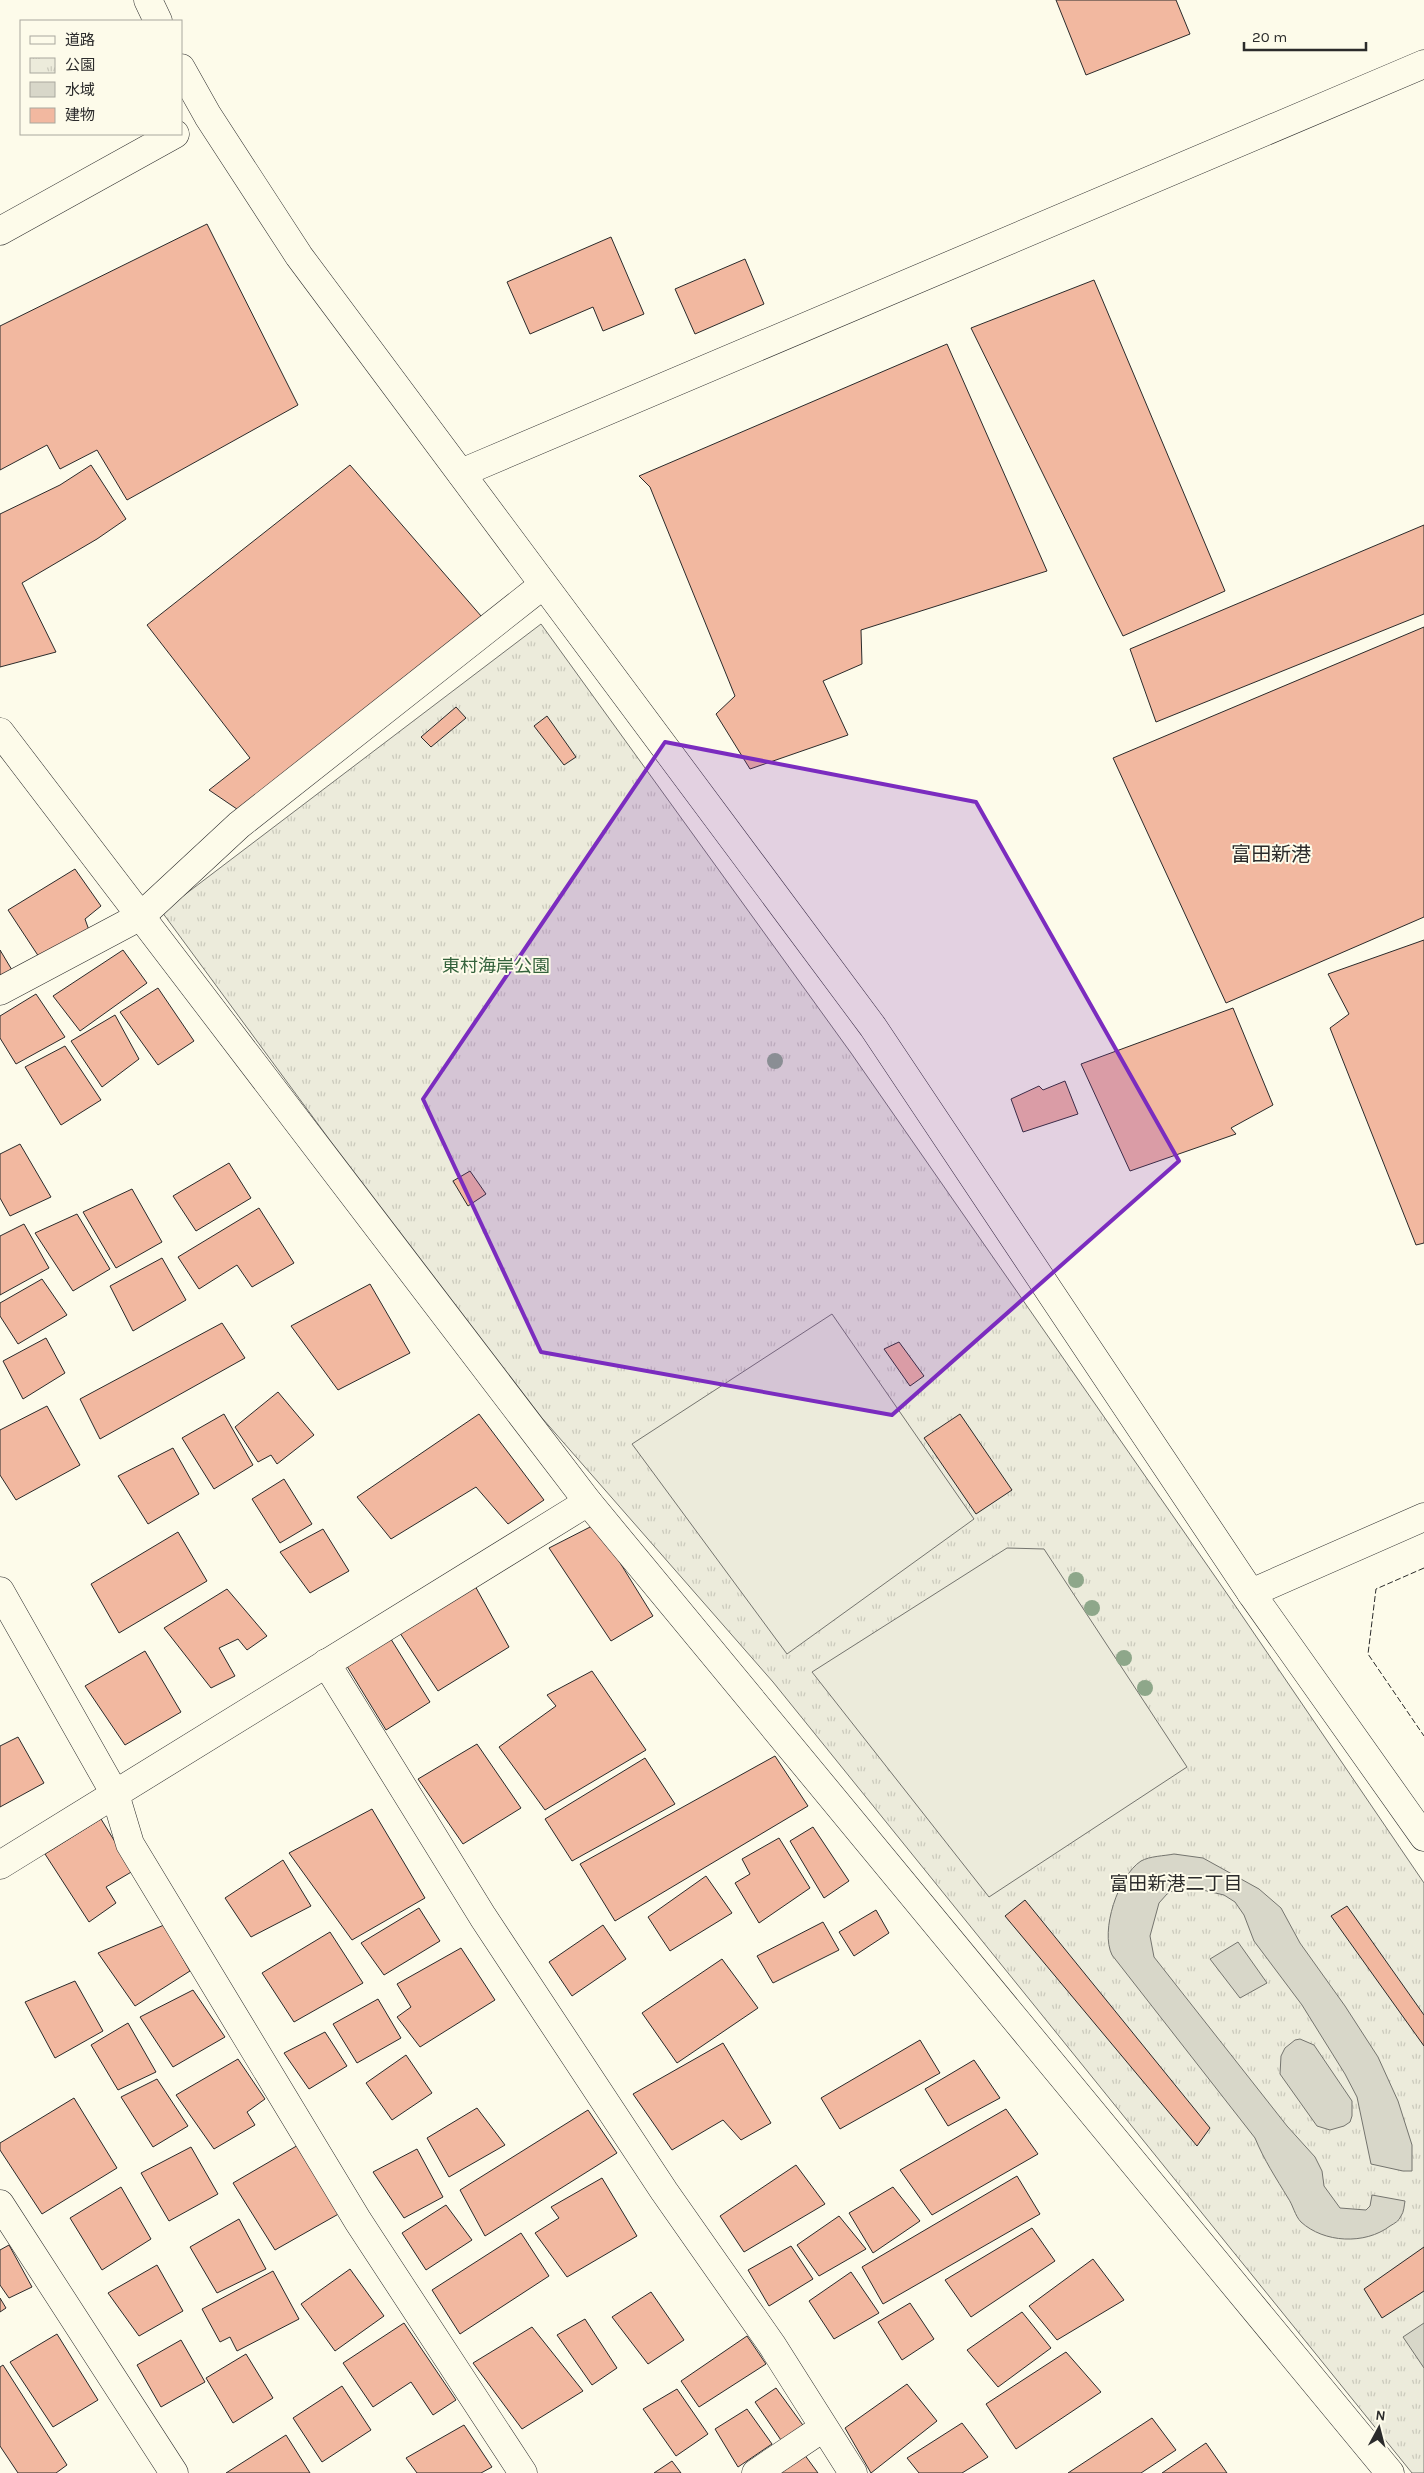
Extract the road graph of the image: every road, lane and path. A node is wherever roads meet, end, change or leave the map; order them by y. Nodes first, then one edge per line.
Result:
1 (148, 0) edge
2 (158, 20) edge
3 (1424, 64) edge
4 (182, 70) edge
5 (208, 116) junction
6 (182, 129) edge
7 (173, 135) edge
8 (0, 231) edge
9 (461, 473) junction
10 (544, 585) junction
11 (0, 732) edge
12 (140, 916) junction
13 (0, 991) edge
14 (588, 1502) junction
15 (1424, 1517) edge
16 (0, 1591) edge
17 (1251, 1593) junction
18 (326, 1663) junction
19 (114, 1794) junction
20 (1424, 1837) edge
21 (0, 1865) edge
22 (0, 2204) edge
23 (823, 2428) junction
24 (174, 2473) edge
25 (523, 2473) edge
26 (756, 2473) edge
27 (853, 2473) edge
28 (1390, 2473) edge

1 - 2 street
3 - 9 street
4 - 5 street
5 - 6 street
5 - 9 street
7 - 8 street
9 - 10 street
10 - 12 street
10 - 17 street
11 - 12 street
12 - 13 street
12 - 14 street
14 - 18 street
14 - 28 street
15 - 17 street
16 - 19 street
17 - 20 street
18 - 19 street
18 - 23 street
19 - 21 street
19 - 25 street
22 - 24 street
23 - 26 street
23 - 27 street

